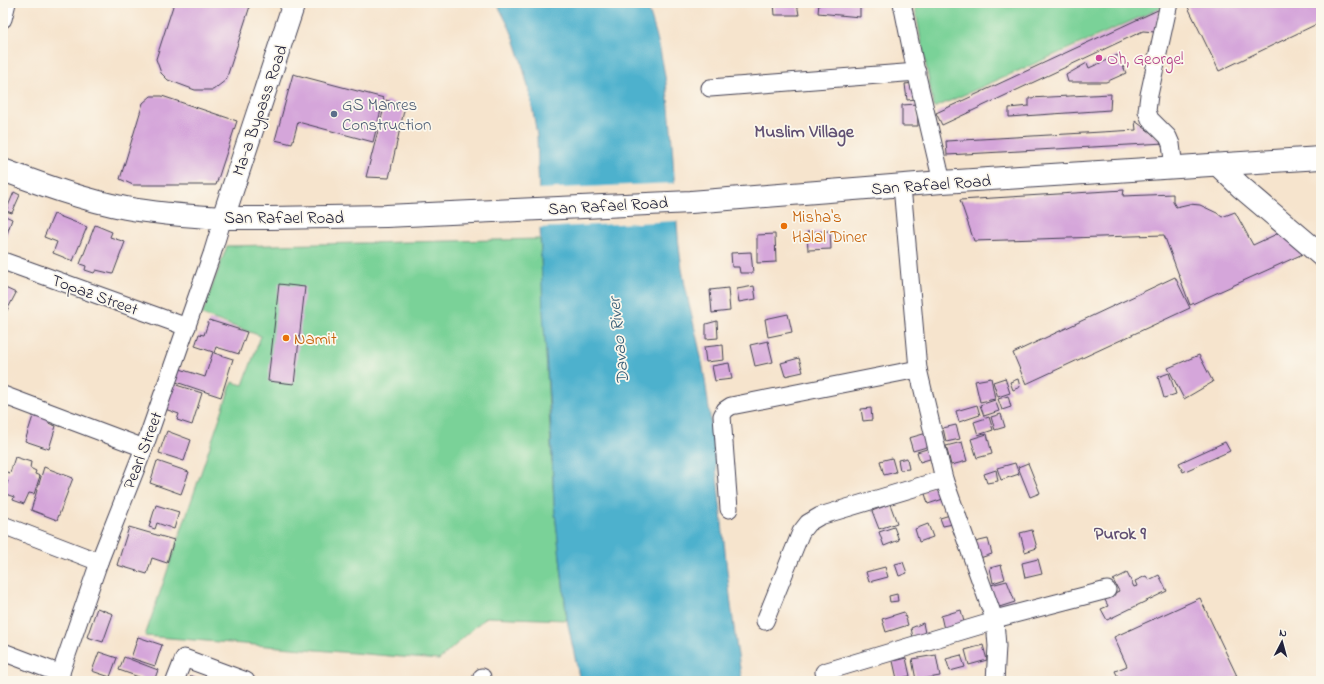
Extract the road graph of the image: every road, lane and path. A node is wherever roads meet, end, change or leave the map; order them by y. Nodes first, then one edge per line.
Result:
1 (7, 3) edge
2 (294, 3) edge
3 (902, 3) edge
4 (1169, 3) edge
5 (3, 19) edge
6 (916, 72) junction
7 (710, 88) dead end
8 (1321, 158) edge
9 (1218, 165) junction
10 (1174, 168) junction
11 (3, 170) edge
12 (942, 182) junction
13 (902, 186) junction
14 (223, 218) junction
15 (1321, 255) edge
16 (3, 261) edge
17 (187, 327) junction
18 (918, 369) junction
19 (3, 395) edge
20 (144, 448) junction
21 (944, 479) junction
22 (729, 509) dead end
23 (3, 525) edge
24 (99, 562) junction
25 (1107, 590) dead end
26 (765, 621) dead end
27 (995, 621) junction
28 (3, 652) edge
29 (824, 672) dead end
30 (59, 677) edge
31 (175, 681) edge
32 (246, 681) edge
33 (995, 681) edge

1 - 5 street
2 - 14 main road, Ma-a Bypass Road
3 - 6 street
4 - 10 street
6 - 7 street
6 - 12 street
8 - 9 main road, San Rafael Road
9 - 10 main road, San Rafael Road
9 - 15 main road
10 - 12 main road, San Rafael Road
11 - 14 main road, San Rafael Road
12 - 13 main road, San Rafael Road
13 - 14 main road, San Rafael Road
13 - 18 street
14 - 17 street, Pearl Street
16 - 17 street, Topaz Street
17 - 20 street, Pearl Street
18 - 21 street
18 - 22 street
19 - 20 street
20 - 24 street, Pearl Street
21 - 26 street
21 - 27 street
23 - 24 street
24 - 30 street, Pearl Street
25 - 27 street
27 - 29 street
27 - 33 street
28 - 30 street
31 - 32 street

